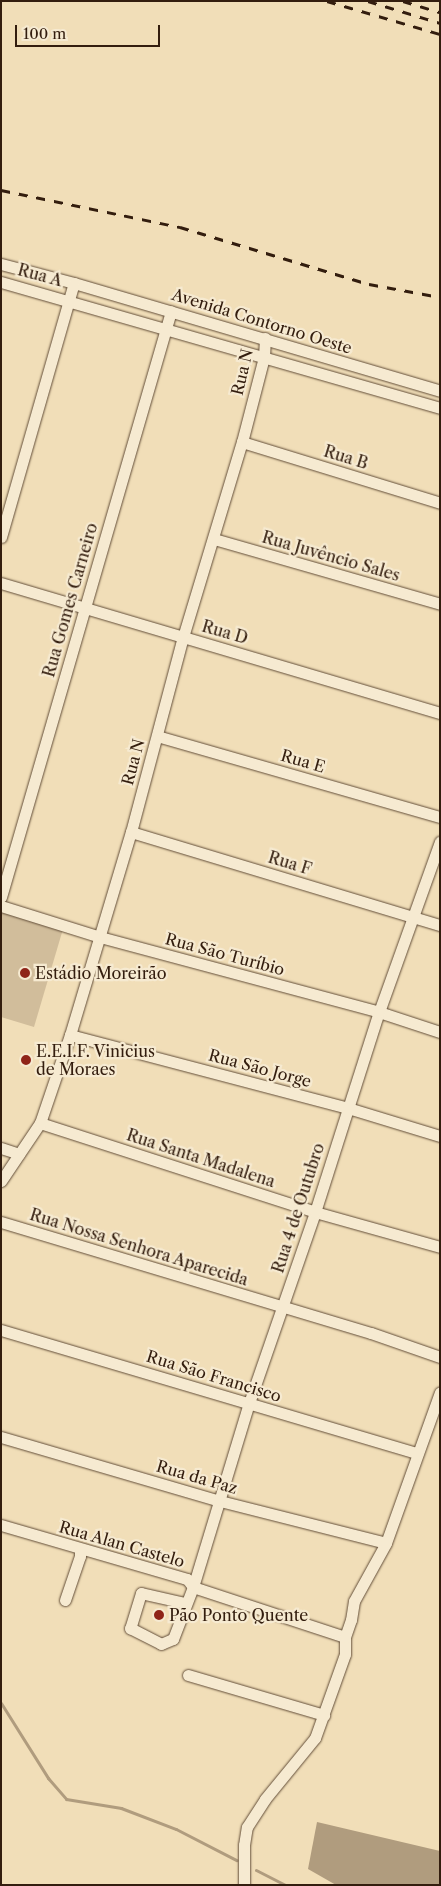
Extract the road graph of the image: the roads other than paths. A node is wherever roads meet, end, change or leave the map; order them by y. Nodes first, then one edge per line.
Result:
1 (1, 264) edge
2 (14, 267) junction
3 (37, 273) junction
4 (5, 283) edge
5 (74, 283) junction
6 (33, 290) junction
7 (70, 300) junction
8 (171, 311) junction
9 (166, 328) junction
10 (265, 338) junction
11 (264, 357) junction
12 (436, 390) edge
13 (426, 404) junction
14 (440, 408) edge
15 (242, 442) junction
16 (440, 503) edge
17 (1, 537) edge
18 (214, 539) junction
19 (1, 583) edge
20 (440, 604) edge
21 (85, 606) junction
22 (183, 637) junction
23 (440, 712) edge
24 (157, 736) junction
25 (440, 817) edge
26 (130, 832) junction
27 (440, 842) edge
28 (1, 897) edge
29 (1, 906) edge
30 (414, 916) junction
31 (440, 925) edge
32 (100, 937) junction
33 (379, 1012) junction
34 (440, 1032) edge
35 (70, 1035) junction
36 (348, 1108) junction
37 (40, 1124) junction
38 (440, 1136) edge
39 (1, 1148) edge
40 (19, 1154) junction
41 (1, 1181) edge
42 (315, 1212) junction
43 (1, 1222) edge
44 (440, 1247) edge
45 (282, 1307) junction
46 (1, 1330) edge
47 (440, 1357) edge
48 (440, 1392) edge
49 (249, 1403) junction
50 (1, 1437) edge
51 (417, 1453) junction
52 (220, 1501) junction
53 (1, 1525) edge
54 (386, 1543) junction
55 (80, 1549) junction
56 (193, 1587) junction
57 (65, 1600) dead end
58 (186, 1603) junction
59 (345, 1637) junction
60 (188, 1675) dead end
61 (324, 1715) junction
62 (244, 1885) edge

1 - 2 street, Avenida Contorno Oeste
2 - 3 street, Avenida Contorno Oeste
2 - 4 street
3 - 5 street, Avenida Contorno Oeste
3 - 6 street
4 - 6 street, Rua A
5 - 7 street
5 - 8 street, Avenida Contorno Oeste
6 - 7 street, Rua A
7 - 9 street, Avenida Contorno Oeste
7 - 17 street
8 - 9 street, Rua Gomes Carneiro
8 - 10 street, Avenida Contorno Oeste
9 - 11 street, Avenida Contorno Oeste
9 - 21 street, Rua Gomes Carneiro
10 - 11 street, Rua N
10 - 12 street, Avenida Contorno Oeste
11 - 13 street, Avenida Contorno Oeste
11 - 15 street, Rua N
12 - 13 street
13 - 14 street, Avenida Contorno Oeste
15 - 16 street, Rua B
15 - 18 street, Rua N
18 - 20 street, Rua Juvêncio Sales
18 - 22 street, Rua N
19 - 21 street, Rua D
21 - 22 street, Rua D
21 - 28 street, Rua Gomes Carneiro
22 - 23 street, Rua D
22 - 24 street, Rua N
24 - 25 street, Rua E
24 - 26 street, Rua N
26 - 30 street, Rua F
26 - 32 street, Rua N
27 - 30 street, Rua 4 de Outubro
29 - 32 street, Rua São Turíbio
30 - 31 street, Rua F
30 - 33 street, Rua 4 de Outubro
32 - 33 street, Rua São Turíbio
32 - 35 street, Rua N
33 - 34 street, Rua São Turíbio
33 - 36 street, Rua 4 de Outubro
35 - 36 street, Rua São Jorge
35 - 37 street, Rua N
36 - 38 street, Rua São Jorge
36 - 42 street, Rua 4 de Outubro
37 - 40 street, Rua N
37 - 42 street, Rua Santa Madalena
39 - 40 street
40 - 41 street, Rua N
42 - 44 street, Rua Santa Madalena
42 - 45 street, Rua 4 de Outubro
43 - 45 street, Rua Nossa Senhora Aparecida
45 - 47 street, Rua Nossa Senhora Aparecida
45 - 49 street, Rua 4 de Outubro
46 - 49 street, Rua São Francisco
48 - 51 street
49 - 51 street, Rua São Francisco
49 - 52 street, Rua 4 de Outubro
50 - 52 street, Rua da Paz
51 - 54 street
52 - 54 street, Rua da Paz
52 - 56 street, Rua 4 de Outubro
53 - 55 street, Rua Alan Castelo
54 - 59 street
55 - 56 street, Rua Alan Castelo
55 - 57 street
56 - 58 street, Rua 4 de Outubro
56 - 59 street, Rua Alan Castelo
58 - 58 street, Rua 4 de Outubro
59 - 61 street
60 - 61 street
61 - 62 street

